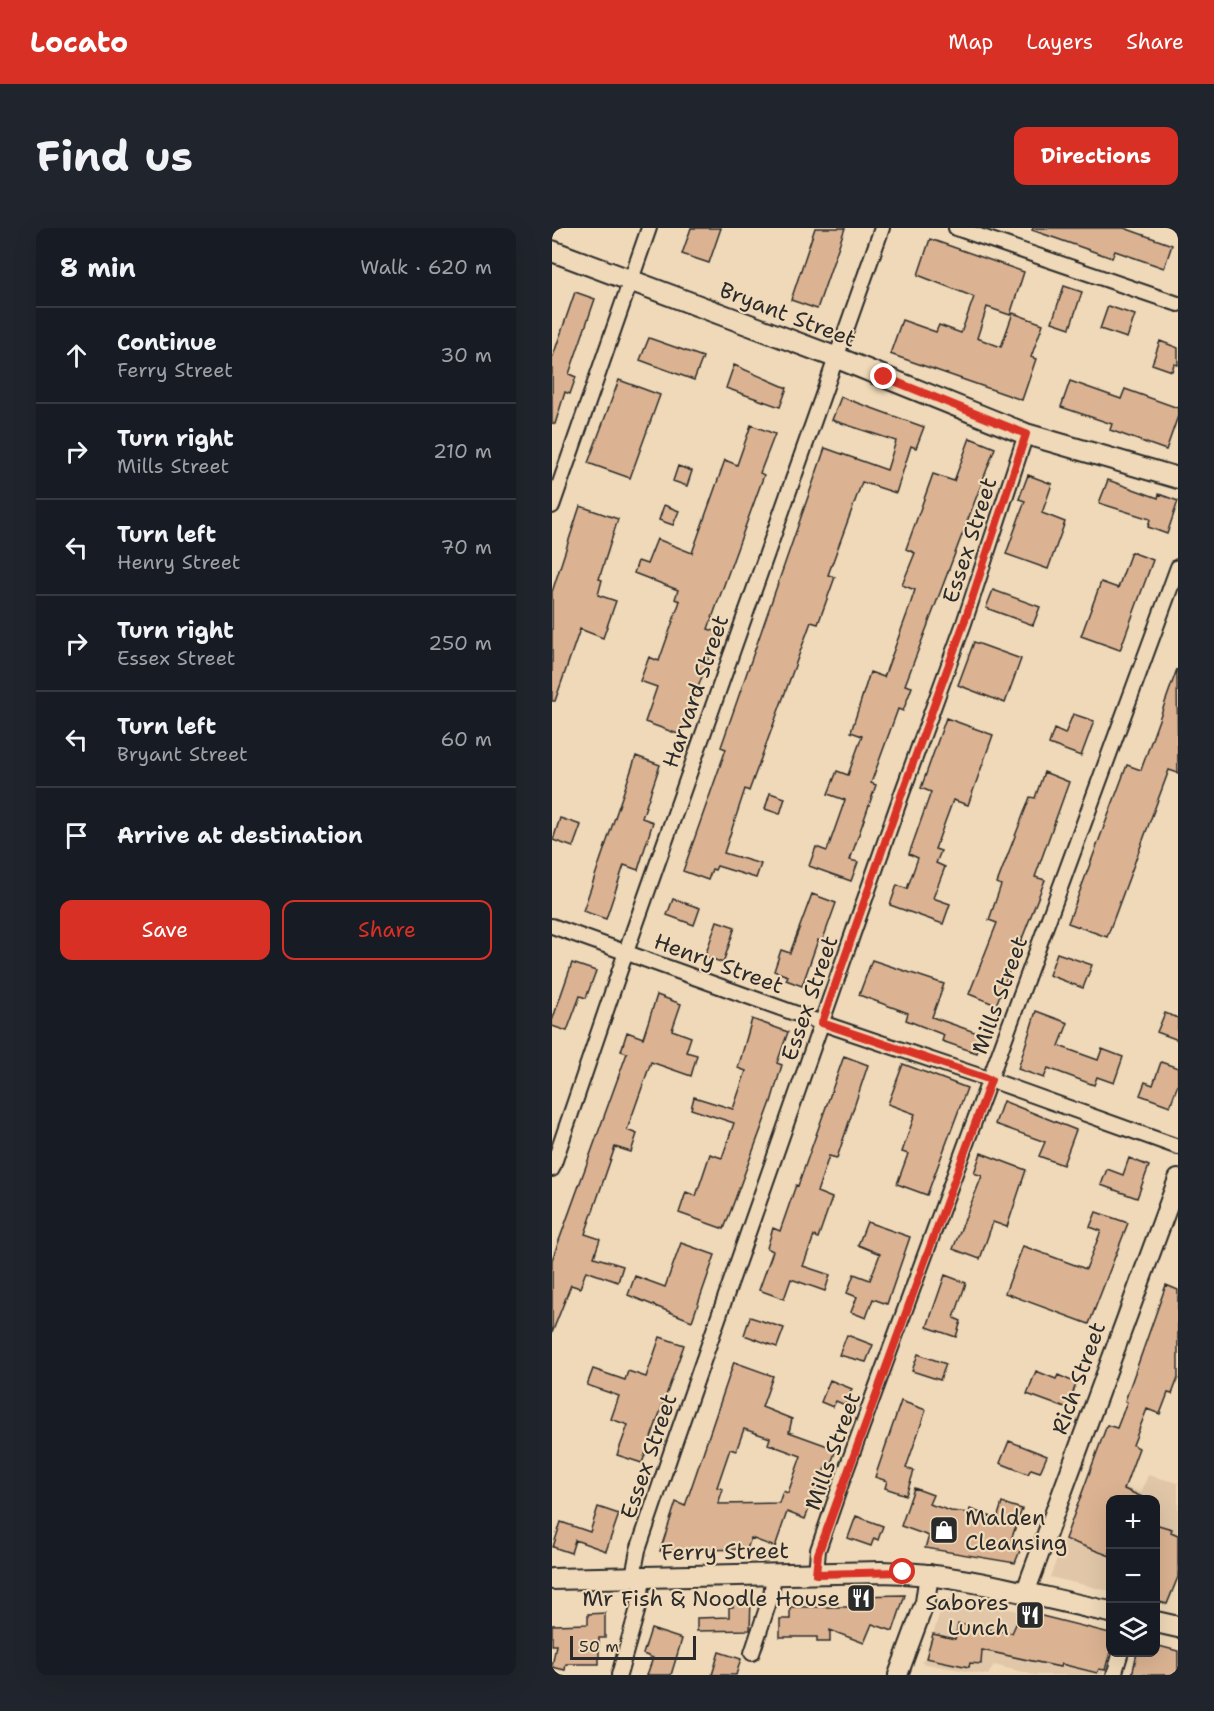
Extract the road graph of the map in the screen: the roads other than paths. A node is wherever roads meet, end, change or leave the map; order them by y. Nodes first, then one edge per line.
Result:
1 (649, 228) edge
2 (882, 228) edge
3 (956, 228) edge
4 (552, 250) edge
5 (630, 281) junction
6 (1178, 304) edge
7 (835, 357) junction
8 (1026, 434) junction
9 (1178, 478) edge
10 (552, 506) edge
11 (1178, 567) edge
12 (552, 926) edge
13 (626, 952) junction
14 (822, 1023) junction
15 (991, 1080) junction
16 (1178, 1147) edge
17 (552, 1169) edge
18 (1178, 1179) edge
19 (774, 1574) junction
20 (816, 1574) junction
21 (929, 1574) junction
22 (638, 1576) junction
23 (552, 1579) edge
24 (1025, 1593) junction
25 (1106, 1611) edge
26 (752, 1653) dead end
27 (1120, 1657) edge
28 (619, 1675) edge
29 (898, 1675) edge
30 (1114, 1675) edge

1 - 5 street
2 - 7 street, Harvard Street
3 - 6 street
4 - 5 main road, Bryant Street
5 - 7 main road, Bryant Street
5 - 10 street
7 - 8 main road, Bryant Street
7 - 13 street, Harvard Street
8 - 9 main road, Bryant Street
8 - 14 street, Essex Street
11 - 15 street, Mills Street
12 - 13 street, Henry Street
13 - 14 street, Henry Street
13 - 17 street, Harvard Street
14 - 15 street, Henry Street
14 - 22 street, Essex Street
15 - 16 street, Henry Street
15 - 20 street, Mills Street
18 - 24 street, Rich Street
19 - 20 main road, Ferry Street
19 - 22 main road, Ferry Street
19 - 26 street
20 - 21 main road, Ferry Street
21 - 24 main road, Ferry Street
21 - 29 street
22 - 23 main road, Ferry Street
22 - 28 street, Essex Street
24 - 25 main road, Ferry Street
27 - 30 street

